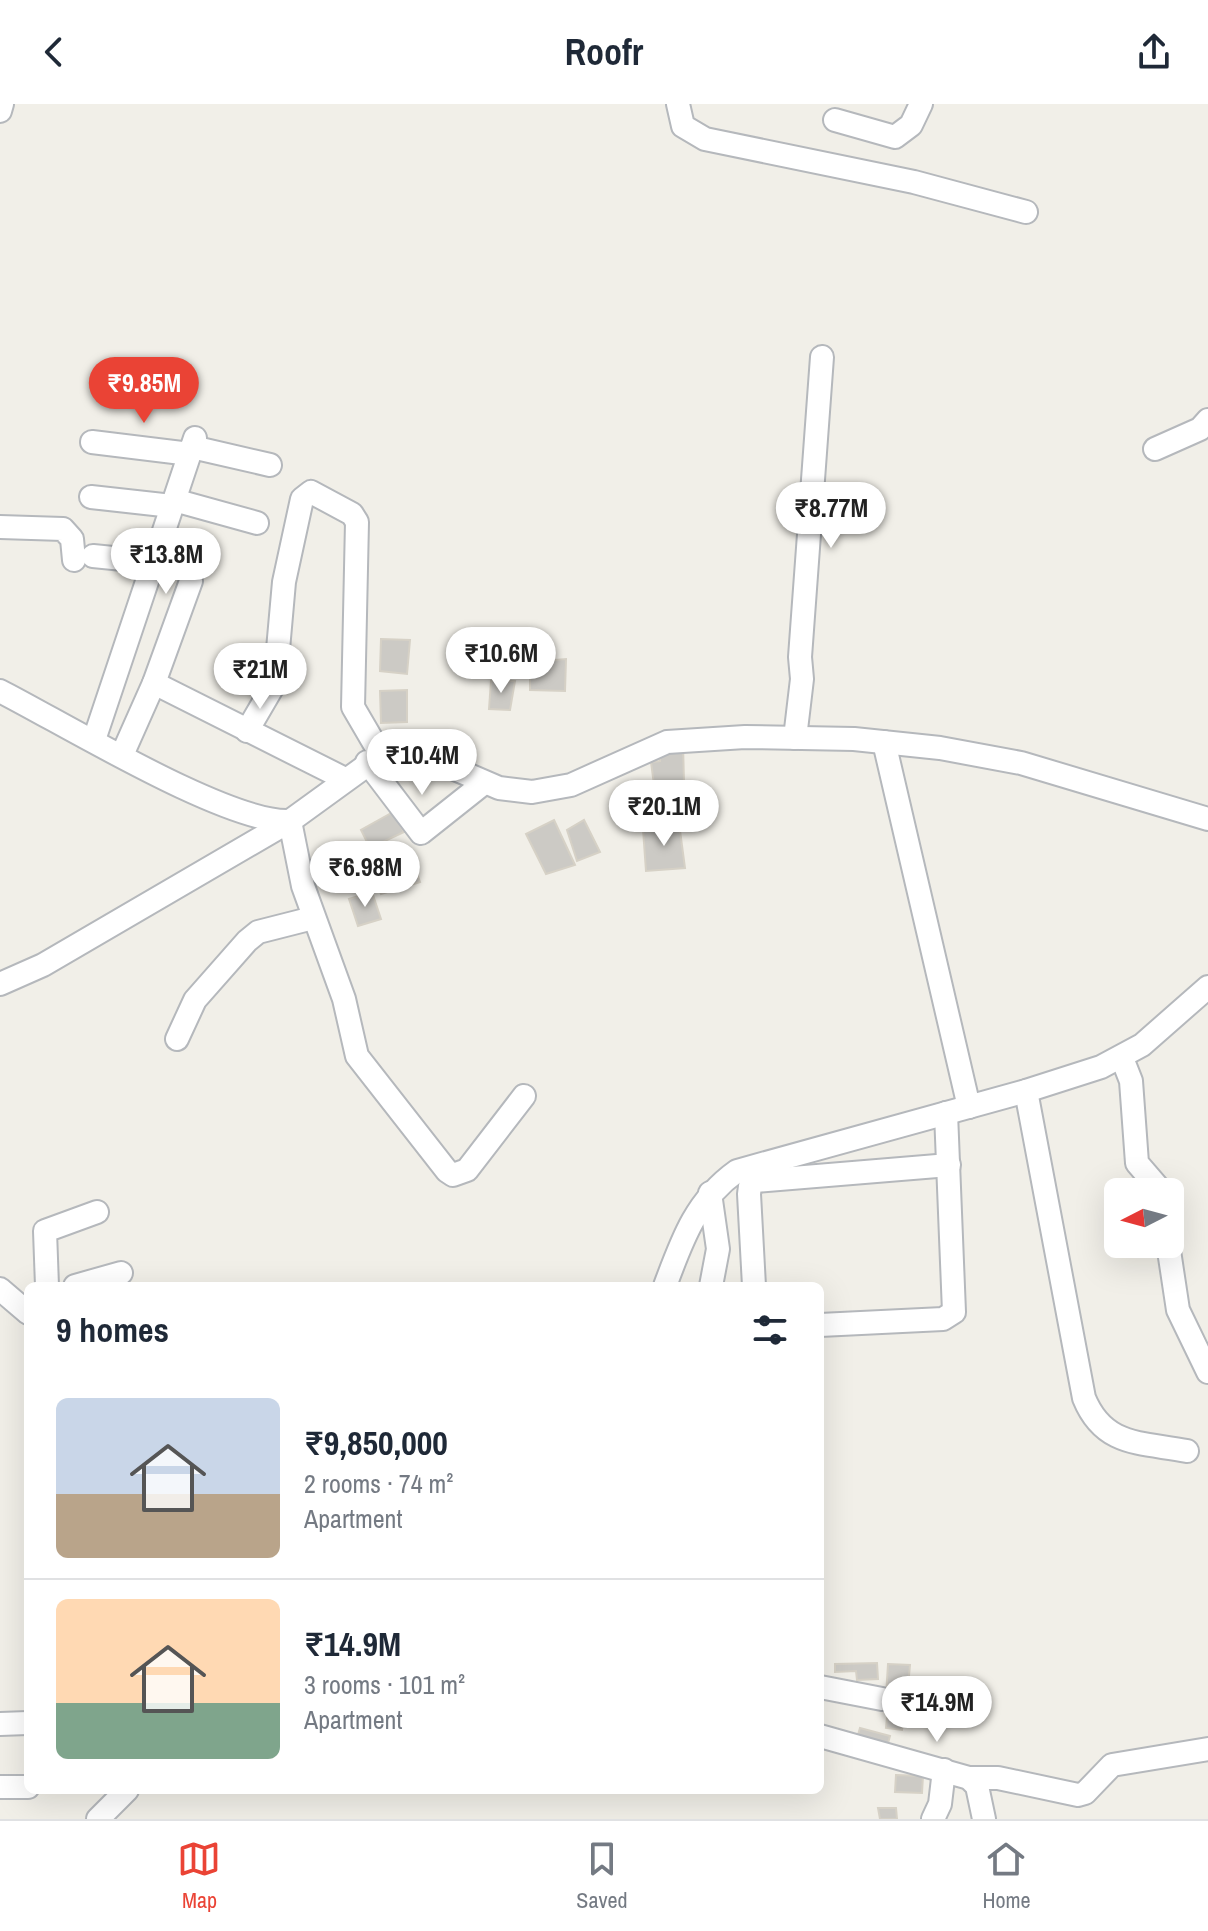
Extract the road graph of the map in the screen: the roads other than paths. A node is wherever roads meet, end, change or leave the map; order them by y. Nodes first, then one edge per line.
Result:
1 (2, 104) edge
2 (678, 104) edge
3 (921, 104) edge
4 (0, 111) edge
5 (835, 120) dead end
6 (1026, 212) dead end
7 (822, 357) dead end
8 (1208, 420) edge
9 (92, 442) dead end
10 (192, 446) junction
11 (1155, 449) dead end
12 (270, 465) dead end
13 (91, 497) dead end
14 (173, 503) junction
15 (257, 523) dead end
16 (0, 527) edge
17 (153, 562) junction
18 (191, 581) dead end
19 (154, 683) junction
20 (0, 691) edge
21 (247, 731) junction
22 (795, 738) junction
23 (94, 740) junction
24 (884, 742) junction
25 (122, 755) junction
26 (374, 759) junction
27 (345, 779) junction
28 (484, 783) junction
29 (1208, 819) edge
30 (290, 821) junction
31 (313, 918) junction
32 (0, 984) edge
33 (1208, 987) edge
34 (177, 1039) dead end
35 (1122, 1058) junction
36 (1026, 1091) junction
37 (524, 1096) dead end
38 (969, 1107) junction
39 (946, 1113) junction
40 (949, 1165) junction
41 (1150, 1178) edge
42 (710, 1193) junction
43 (97, 1212) dead end
44 (1170, 1258) edge
45 (121, 1273) dead end
46 (47, 1282) edge
47 (89, 1282) edge
48 (667, 1282) edge
49 (712, 1282) edge
50 (754, 1282) edge
51 (0, 1289) edge
52 (24, 1310) edge
53 (824, 1325) edge
54 (1208, 1372) edge
55 (1187, 1451) dead end
56 (824, 1688) edge
57 (882, 1699) dead end
58 (24, 1723) edge
59 (0, 1724) edge
60 (824, 1737) edge
61 (1208, 1749) edge
62 (944, 1770) junction
63 (969, 1778) junction
64 (0, 1787) edge
65 (24, 1787) edge
66 (123, 1794) edge
67 (98, 1819) edge
68 (933, 1819) edge
69 (984, 1819) edge

1 - 4 street
2 - 6 street
3 - 5 street
7 - 22 street
8 - 11 street
9 - 10 street
10 - 12 street
10 - 14 street
13 - 14 street
14 - 15 street
14 - 17 street
16 - 17 street
17 - 23 street
18 - 19 street
19 - 21 street
19 - 25 street
20 - 23 street
21 - 26 street
21 - 27 street
22 - 24 street
22 - 28 street
23 - 25 street
24 - 29 street
24 - 38 street
25 - 30 street
26 - 27 street
26 - 28 street
26 - 28 street
27 - 30 street
30 - 31 street
30 - 32 street
31 - 34 street
31 - 37 street
33 - 35 street
35 - 36 street
35 - 41 street
36 - 38 street
36 - 55 street
38 - 39 street
39 - 40 street
39 - 42 street
40 - 50 street
40 - 53 street
42 - 48 street
42 - 49 street
43 - 46 street
44 - 54 street
45 - 47 street
51 - 52 street
56 - 57 street
58 - 59 street
60 - 62 street
61 - 63 street
62 - 63 street
62 - 68 street
63 - 69 street
64 - 65 street
66 - 67 street

